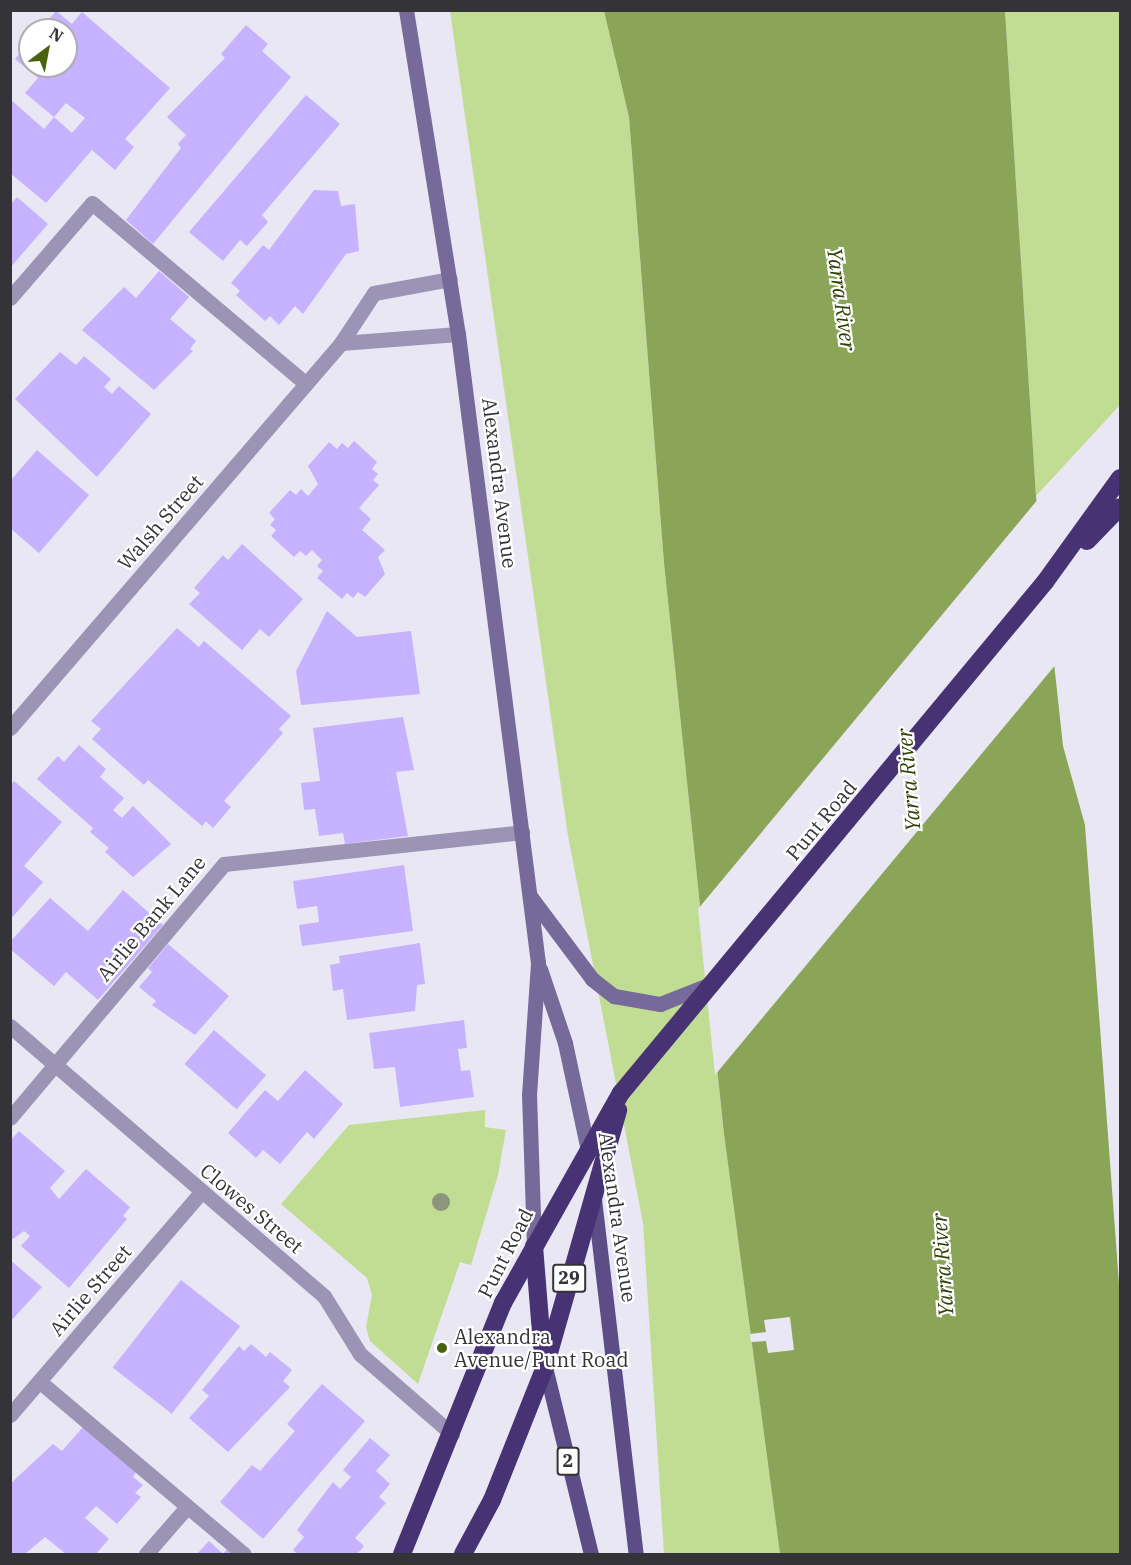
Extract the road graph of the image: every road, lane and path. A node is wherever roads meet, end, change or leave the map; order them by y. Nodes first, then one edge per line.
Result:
1 (406, 10) edge
2 (450, 279) junction
3 (10, 298) edge
4 (458, 334) junction
5 (341, 343) junction
6 (306, 384) junction
7 (1120, 478) edge
8 (1120, 507) edge
9 (1082, 539) junction
10 (10, 728) edge
11 (522, 832) junction
12 (530, 896) junction
13 (538, 963) junction
14 (729, 966) junction
15 (10, 1026) edge
16 (55, 1066) junction
17 (629, 1084) junction
18 (10, 1118) edge
19 (587, 1146) junction
20 (593, 1190) junction
21 (201, 1192) junction
22 (534, 1244) junction
23 (545, 1367) junction
24 (39, 1381) junction
25 (10, 1415) edge
26 (452, 1434) junction
27 (186, 1508) junction
28 (146, 1554) edge
29 (244, 1554) edge
30 (402, 1554) edge
31 (463, 1554) edge
32 (591, 1554) edge
33 (636, 1554) edge

1 - 2 street, Alexandra Avenue / 2
2 - 4 street, Alexandra Avenue / 2
2 - 5 street, Walsh Street
3 - 6 street
4 - 5 street
4 - 11 street, Alexandra Avenue / 2
5 - 6 street, Walsh Street
6 - 10 street, Walsh Street
7 - 9 highway, Punt Road / 29
8 - 9 highway, Punt Road / 29
9 - 14 highway, Punt Road / 29
11 - 12 street, Alexandra Avenue / 2
11 - 16 street, Airlie Bank Lane
12 - 13 street, Alexandra Avenue / 2
12 - 14 street
13 - 19 street, Alexandra Avenue / 2
13 - 22 street, Alexandra Avenue / 2
14 - 17 highway, Punt Road / 29
15 - 16 street, Clowes Street
16 - 18 street, Airlie Bank Lane
16 - 21 street, Clowes Street
17 - 19 highway, Punt Road / 29
17 - 20 highway, Punt Road / 29
19 - 20 highway, Alexandra Avenue / 2
19 - 22 highway, Punt Road / 29
20 - 23 highway, Punt Road / 29
20 - 33 main road, Alexandra Avenue / 2
21 - 24 street, Airlie Street
21 - 26 street, Clowes Street
22 - 23 highway, Alexandra Avenue / 2
22 - 26 highway, Punt Road / 29
23 - 31 highway, Punt Road / 29
23 - 32 main road, Alexandra Avenue / 2
24 - 25 street, Airlie Street
24 - 27 street
26 - 30 highway, Punt Road / 29
27 - 28 street
27 - 29 street

